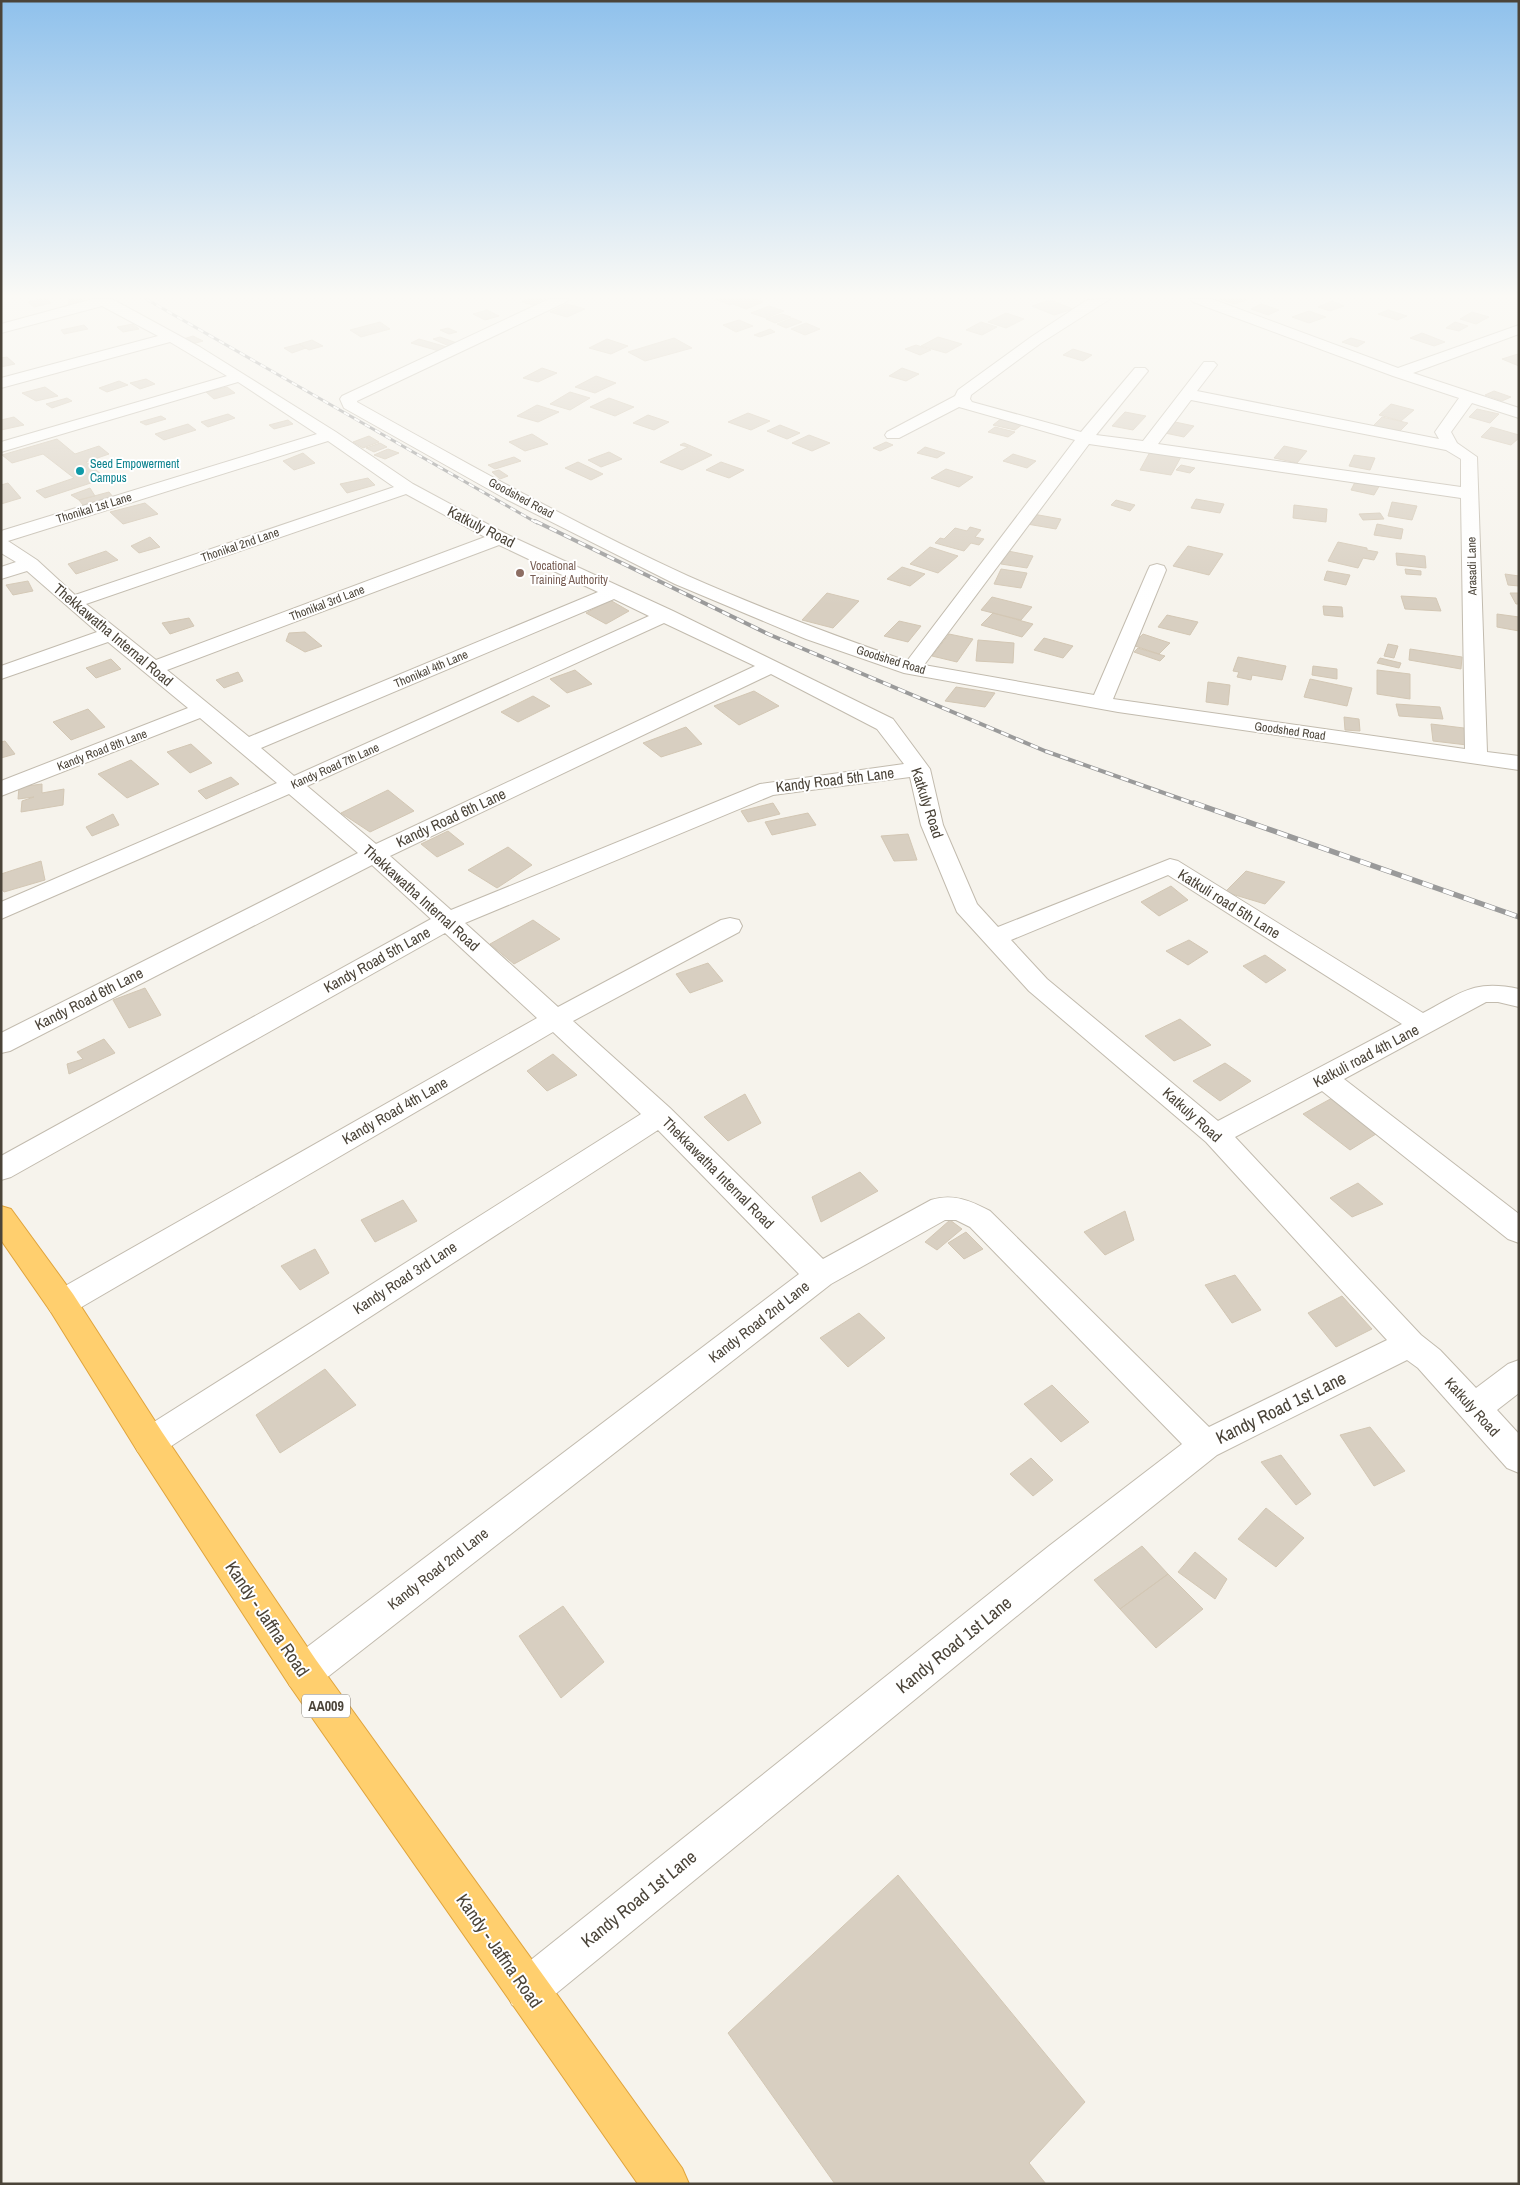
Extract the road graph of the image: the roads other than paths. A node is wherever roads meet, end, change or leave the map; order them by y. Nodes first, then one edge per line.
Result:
1 (160, 401) edge
2 (298, 401) edge
3 (357, 401) edge
4 (958, 401) edge
5 (963, 401) edge
6 (1115, 401) edge
7 (1183, 401) edge
8 (1223, 401) edge
9 (1465, 401) edge
10 (1484, 401) edge
11 (1519, 413) edge
12 (331, 414) junction
13 (893, 435) dead end
14 (1085, 438) junction
15 (1148, 446) junction
16 (1451, 446) junction
17 (1, 447) edge
18 (407, 488) junction
19 (1470, 494) junction
20 (1, 537) edge
21 (500, 538) junction
22 (1, 544) edge
23 (30, 564) junction
24 (1157, 570) dead end
25 (1, 573) edge
26 (616, 591) junction
27 (72, 602) junction
28 (666, 616) junction
29 (111, 634) junction
30 (771, 666) junction
31 (153, 668) junction
32 (911, 669) junction
33 (1, 673) edge
34 (1101, 703) junction
35 (202, 710) junction
36 (247, 746) junction
37 (1476, 756) junction
38 (1519, 763) edge
39 (919, 769) junction
40 (292, 785) junction
41 (1, 789) edge
42 (374, 854) junction
43 (1, 911) edge
44 (447, 921) junction
45 (730, 926) dead end
46 (994, 938) junction
47 (1519, 998) edge
48 (554, 1020) junction
49 (1424, 1026) junction
50 (1, 1044) edge
51 (1324, 1078) junction
52 (660, 1115) junction
53 (1216, 1136) junction
54 (1, 1169) edge
55 (1, 1218) edge
56 (1519, 1231) edge
57 (820, 1275) junction
58 (62, 1303) junction
59 (1410, 1344) junction
60 (1519, 1374) edge
61 (1474, 1409) junction
62 (150, 1442) junction
63 (1205, 1445) junction
64 (1519, 1458) edge
65 (304, 1673) junction
66 (527, 1990) junction
67 (666, 2184) edge

1 - 17 street
2 - 12 street, Katkuly Road
3 - 12 street, Thonikal 1st Lane
4 - 13 street
5 - 14 street
6 - 14 street
7 - 15 street
8 - 16 street
9 - 16 street
10 - 11 street
12 - 18 street, Katkuly Road
12 - 20 street, Thonikal 1st Lane
12 - 32 street, Goodshed Road
14 - 15 street
14 - 32 street
15 - 19 street
16 - 19 street, Arasadi Lane
18 - 21 street, Katkuly Road
18 - 27 street, Thonikal 2nd Lane
19 - 37 street, Arasadi Lane
21 - 26 street, Katkuly Road
21 - 31 street, Thonikal 3rd Lane
22 - 23 street, Thekkawatha Internal Road
23 - 25 street
23 - 27 street, Thekkawatha Internal Road
24 - 34 street
26 - 28 street, Katkuly Road
26 - 36 street, Thonikal 4th Lane
27 - 29 street, Thekkawatha Internal Road
28 - 30 street, Katkuly Road
28 - 40 street, Kandy Road 7th Lane
29 - 31 street, Thekkawatha Internal Road
29 - 33 street
30 - 39 street, Katkuly Road
30 - 42 street, Kandy Road 6th Lane
31 - 35 street, Thekkawatha Internal Road
32 - 34 street, Goodshed Road
34 - 37 street, Goodshed Road
35 - 36 street, Thekkawatha Internal Road
35 - 41 street, Kandy Road 8th Lane
36 - 40 street, Thekkawatha Internal Road
37 - 38 street, Goodshed Road
39 - 44 street, Kandy Road 5th Lane
39 - 46 street, Katkuly Road
40 - 42 street, Thekkawatha Internal Road
40 - 43 street, Kandy Road 7th Lane
42 - 44 street, Thekkawatha Internal Road
42 - 50 street, Kandy Road 6th Lane
44 - 48 street, Thekkawatha Internal Road
44 - 54 street, Kandy Road 5th Lane
45 - 48 street, Kandy Road 4th Lane
46 - 49 street, Katkuli road 5th Lane
46 - 53 street, Katkuly Road
47 - 49 street, Katkuli road 4th Lane
48 - 52 street, Thekkawatha Internal Road
48 - 58 street, Kandy Road 4th Lane
49 - 51 street, Katkuli road 4th Lane
51 - 53 street, Katkuli road 4th Lane
51 - 56 street
52 - 57 street, Thekkawatha Internal Road
52 - 62 street, Kandy Road 3rd Lane
53 - 59 street, Katkuly Road
55 - 58 highway, Kandy - Jaffna Road / AA009
57 - 63 street, Kandy Road 2nd Lane
57 - 65 street, Kandy Road 2nd Lane
58 - 62 highway, Kandy - Jaffna Road / AA009
59 - 61 street, Katkuly Road
59 - 63 street, Kandy Road 1st Lane
60 - 61 street
61 - 64 street, Katkuly Road
62 - 65 highway, Kandy - Jaffna Road / AA009
63 - 66 street, Kandy Road 1st Lane
65 - 66 highway, Kandy - Jaffna Road / AA009
66 - 67 highway, Kandy - Jaffna Road / AA009

